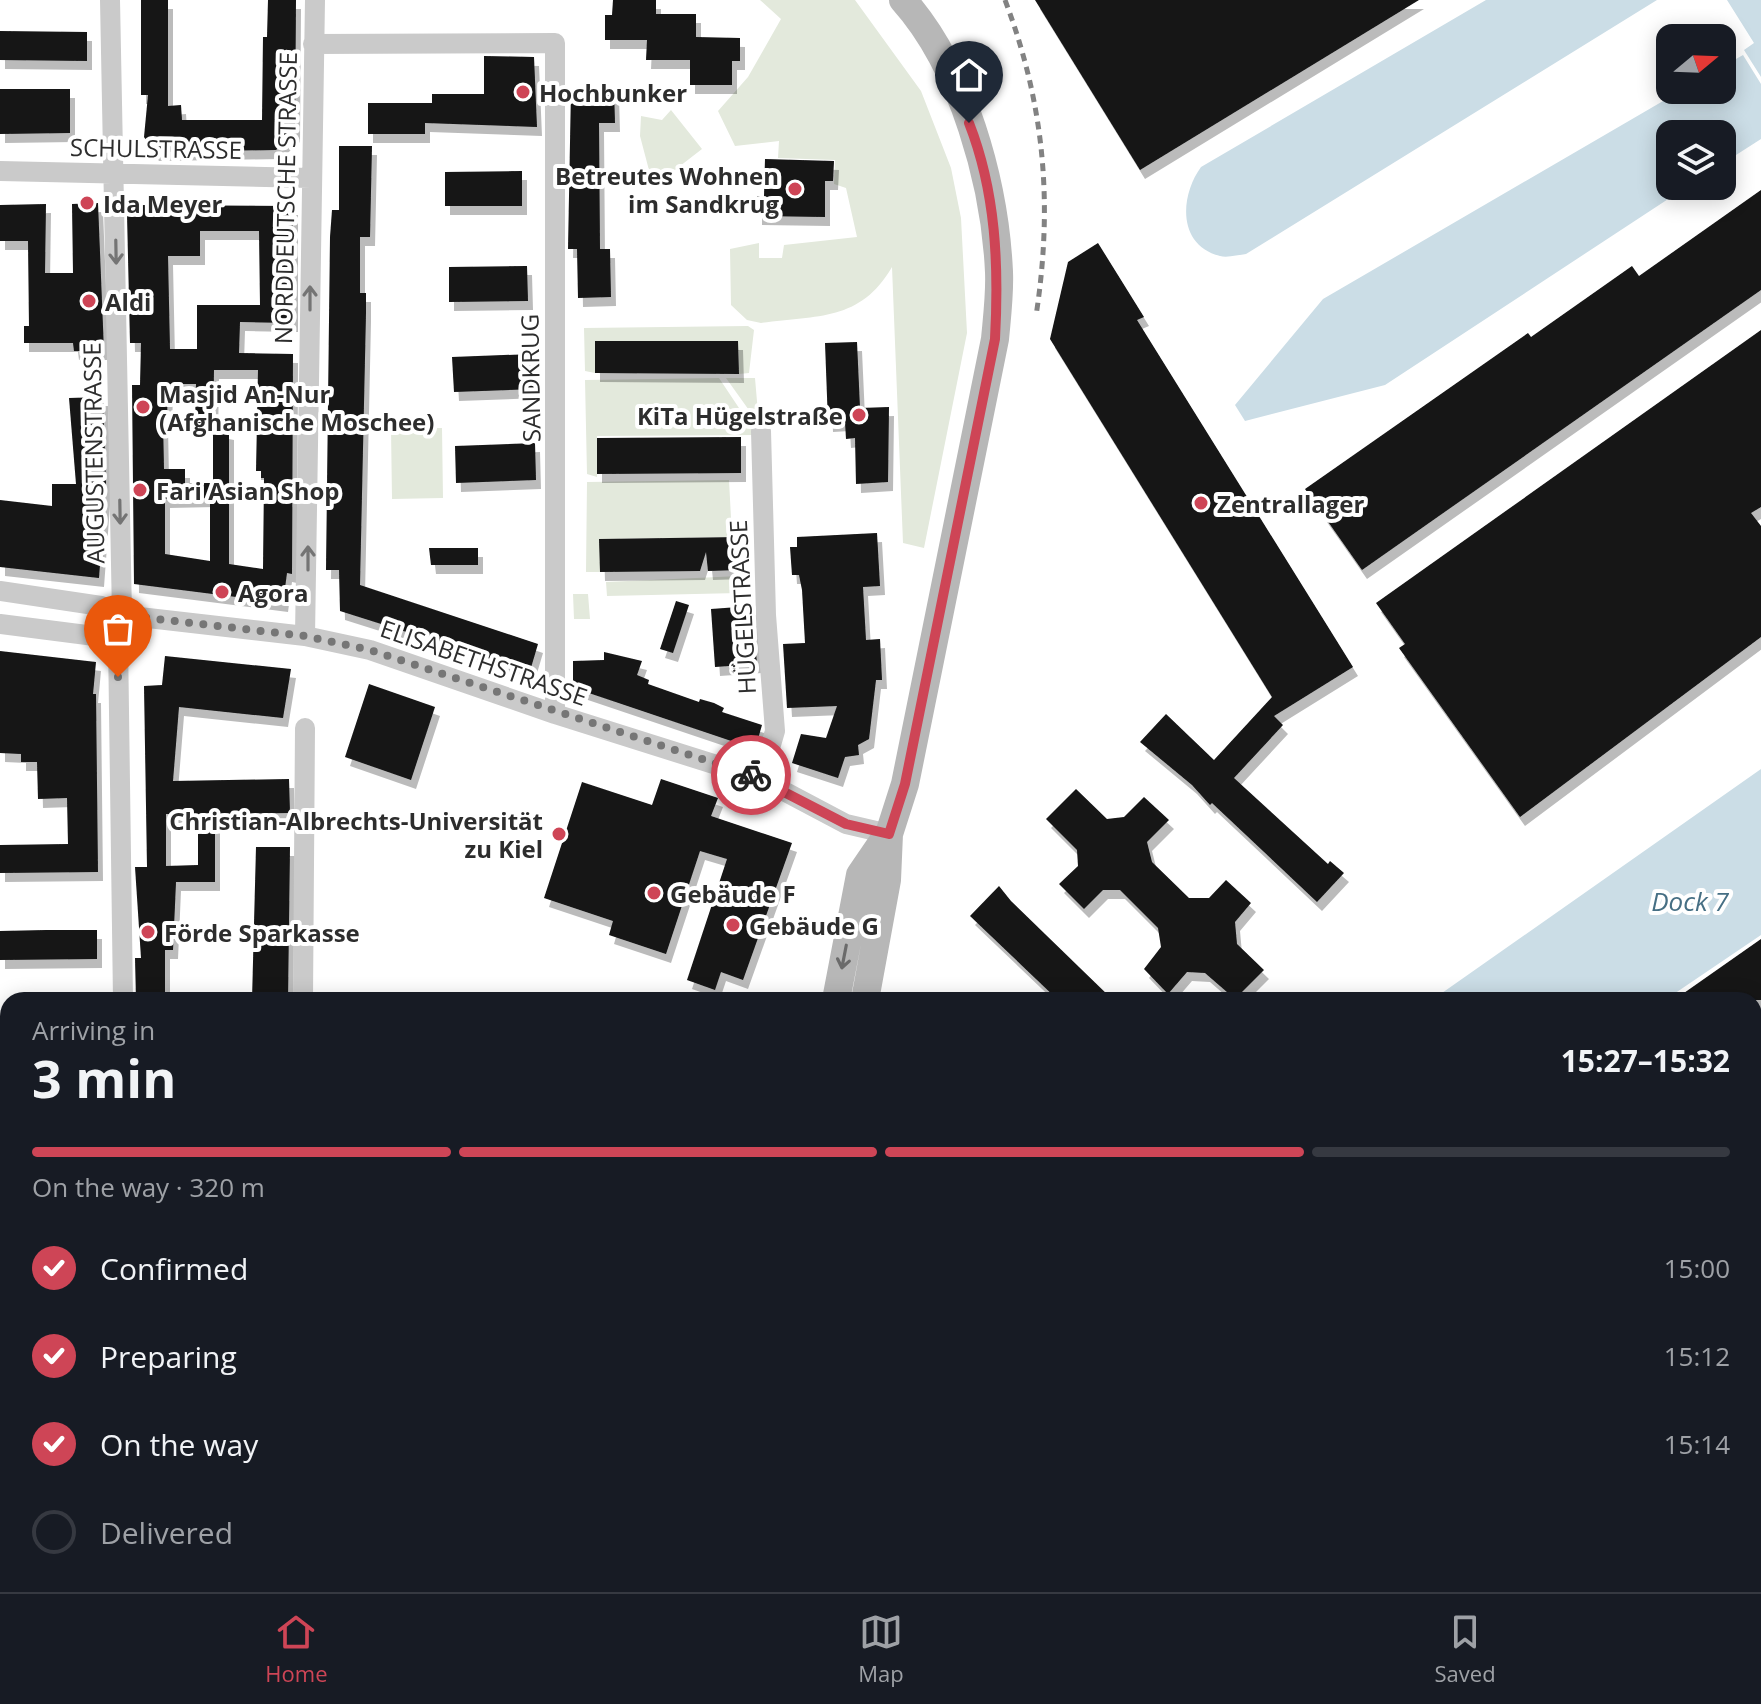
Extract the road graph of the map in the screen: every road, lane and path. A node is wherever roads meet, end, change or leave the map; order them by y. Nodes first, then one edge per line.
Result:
1 (110, 0) edge
2 (315, 0) edge
3 (903, 0) edge
4 (313, 44) junction
5 (0, 171) edge
6 (114, 174) junction
7 (311, 178) junction
8 (761, 431) dead end
9 (0, 591) edge
10 (122, 615) junction
11 (0, 624) edge
12 (305, 636) junction
13 (118, 639) junction
14 (555, 714) junction
15 (305, 728) dead end
16 (761, 779) junction
17 (889, 834) junction
18 (123, 992) edge
19 (303, 992) edge
20 (838, 992) edge
21 (866, 992) edge

1 - 6 street, AUGUSTENSTRASSE
2 - 4 street, NORDDEUTSCHE STRASSE
3 - 17 main road
4 - 7 street, NORDDEUTSCHE STRASSE
4 - 14 street, SANDKRUG
5 - 6 street, SCHULSTRASSE
6 - 7 street, SCHULSTRASSE
6 -> 10 street, AUGUSTENSTRASSE
12 -> 7 street, NORDDEUTSCHE STRASSE
8 - 16 street, HÜGELSTRASSE
9 - 10 street, ELISABETHSTRASSE
10 - 12 street, ELISABETHSTRASSE
10 - 13 street, AUGUSTENSTRASSE
11 - 13 street
12 - 14 street, ELISABETHSTRASSE
13 - 18 street, AUGUSTENSTRASSE
14 - 16 street, ELISABETHSTRASSE
15 - 19 street
16 - 17 street, ELISABETHSTRASSE
17 -> 20 main road
17 - 21 main road

